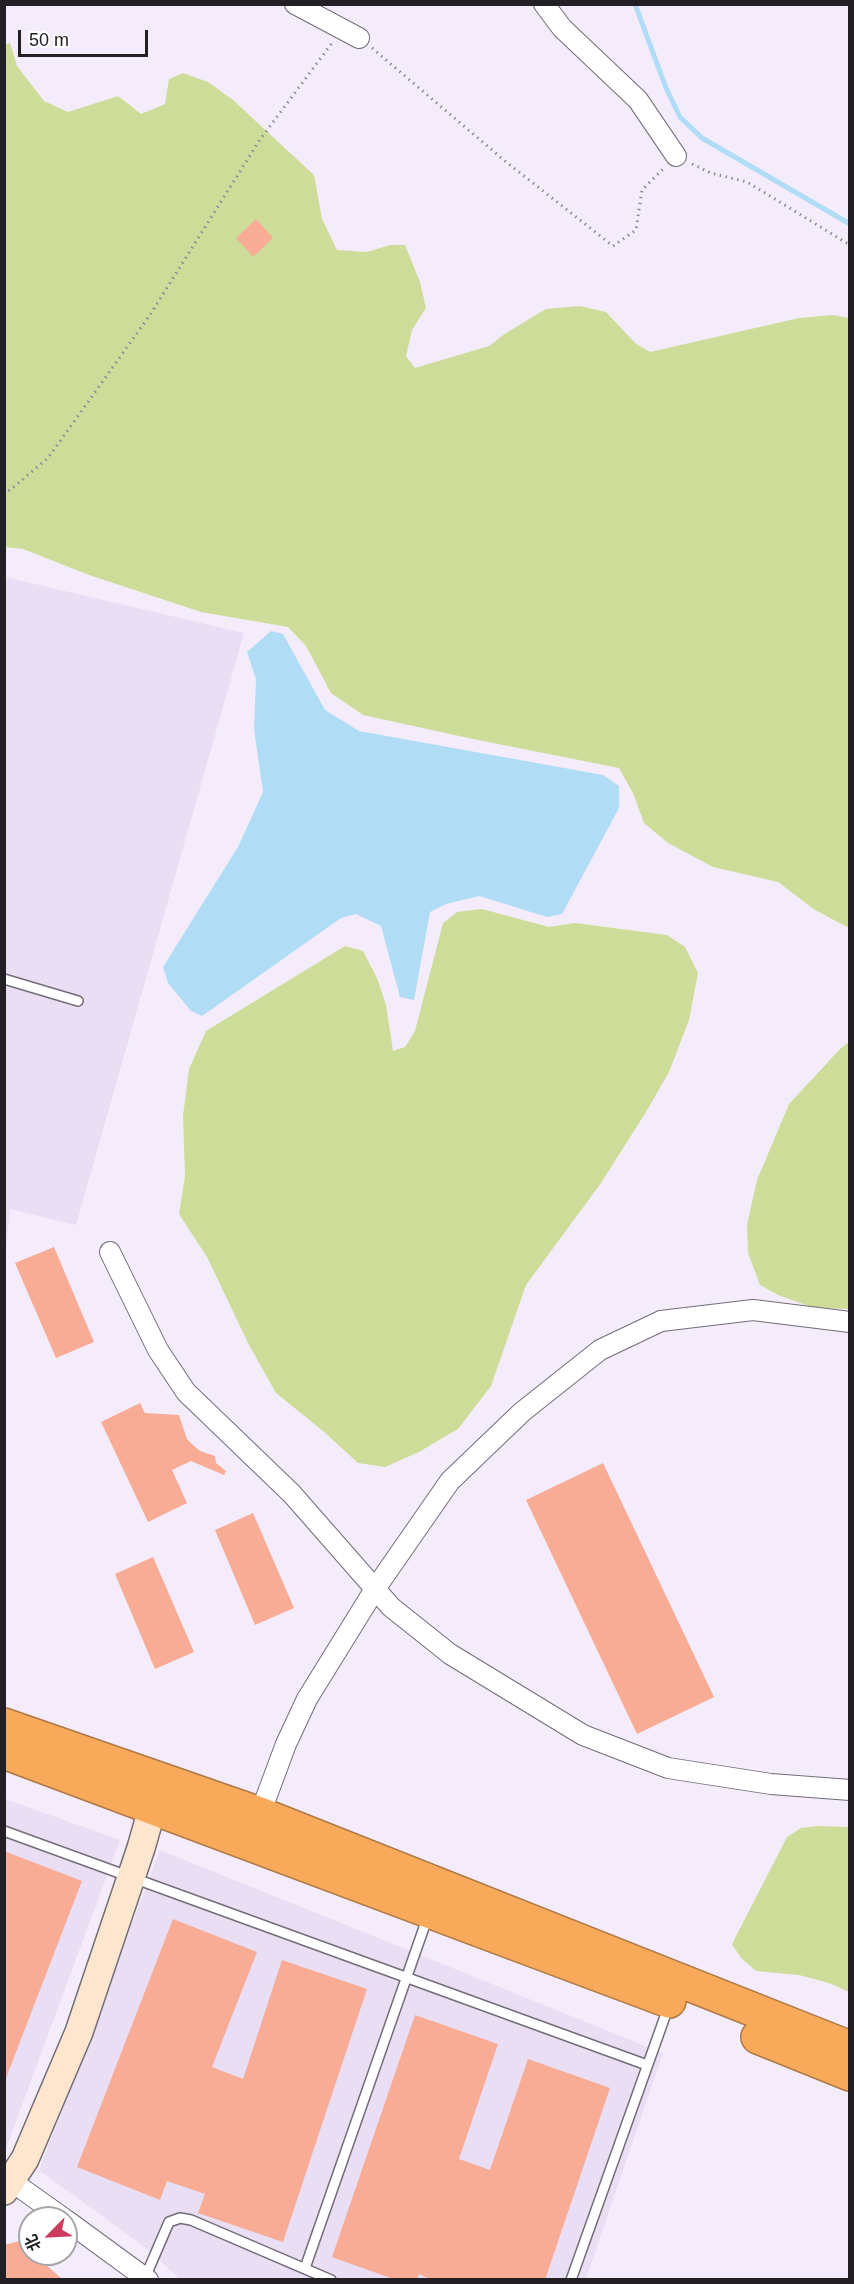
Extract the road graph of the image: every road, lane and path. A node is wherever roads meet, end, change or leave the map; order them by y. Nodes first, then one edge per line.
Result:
1 (295, 4) edge
2 (544, 4) edge
3 (351, 33) junction
4 (676, 156) junction
5 (849, 245) edge
6 (4, 495) edge
7 (4, 980) edge
8 (78, 1001) dead end
9 (110, 1252) dead end
10 (849, 1322) edge
11 (375, 1589) junction
12 (4, 1725) edge
13 (4, 1752) edge
14 (849, 1790) edge
15 (153, 1806) junction
16 (261, 1814) junction
17 (4, 1831) edge
18 (131, 1877) junction
19 (430, 1911) junction
20 (406, 1977) junction
21 (670, 2001) junction
22 (849, 2048) edge
23 (647, 2066) junction
24 (849, 2074) edge
25 (8, 2186) edge
26 (42, 2206) edge
27 (78, 2229) edge
28 (305, 2268) junction
29 (146, 2279) edge
30 (331, 2280) edge
31 (571, 2280) edge

1 - 3 street
2 - 4 street
3 - 4 path
3 - 6 path
4 - 5 path
7 - 8 lane
9 - 11 street
10 - 11 street
11 - 14 street
11 - 16 street
12 - 16 highway
13 - 15 highway
15 - 18 street
15 - 19 highway
16 - 22 highway
17 - 18 lane
18 - 20 lane
18 - 25 street
19 - 20 lane
19 - 21 highway
20 - 23 lane
20 - 28 lane
21 - 23 lane
21 - 24 highway
23 - 31 lane
25 - 26 street
27 - 29 street
28 - 29 lane
28 - 30 lane

